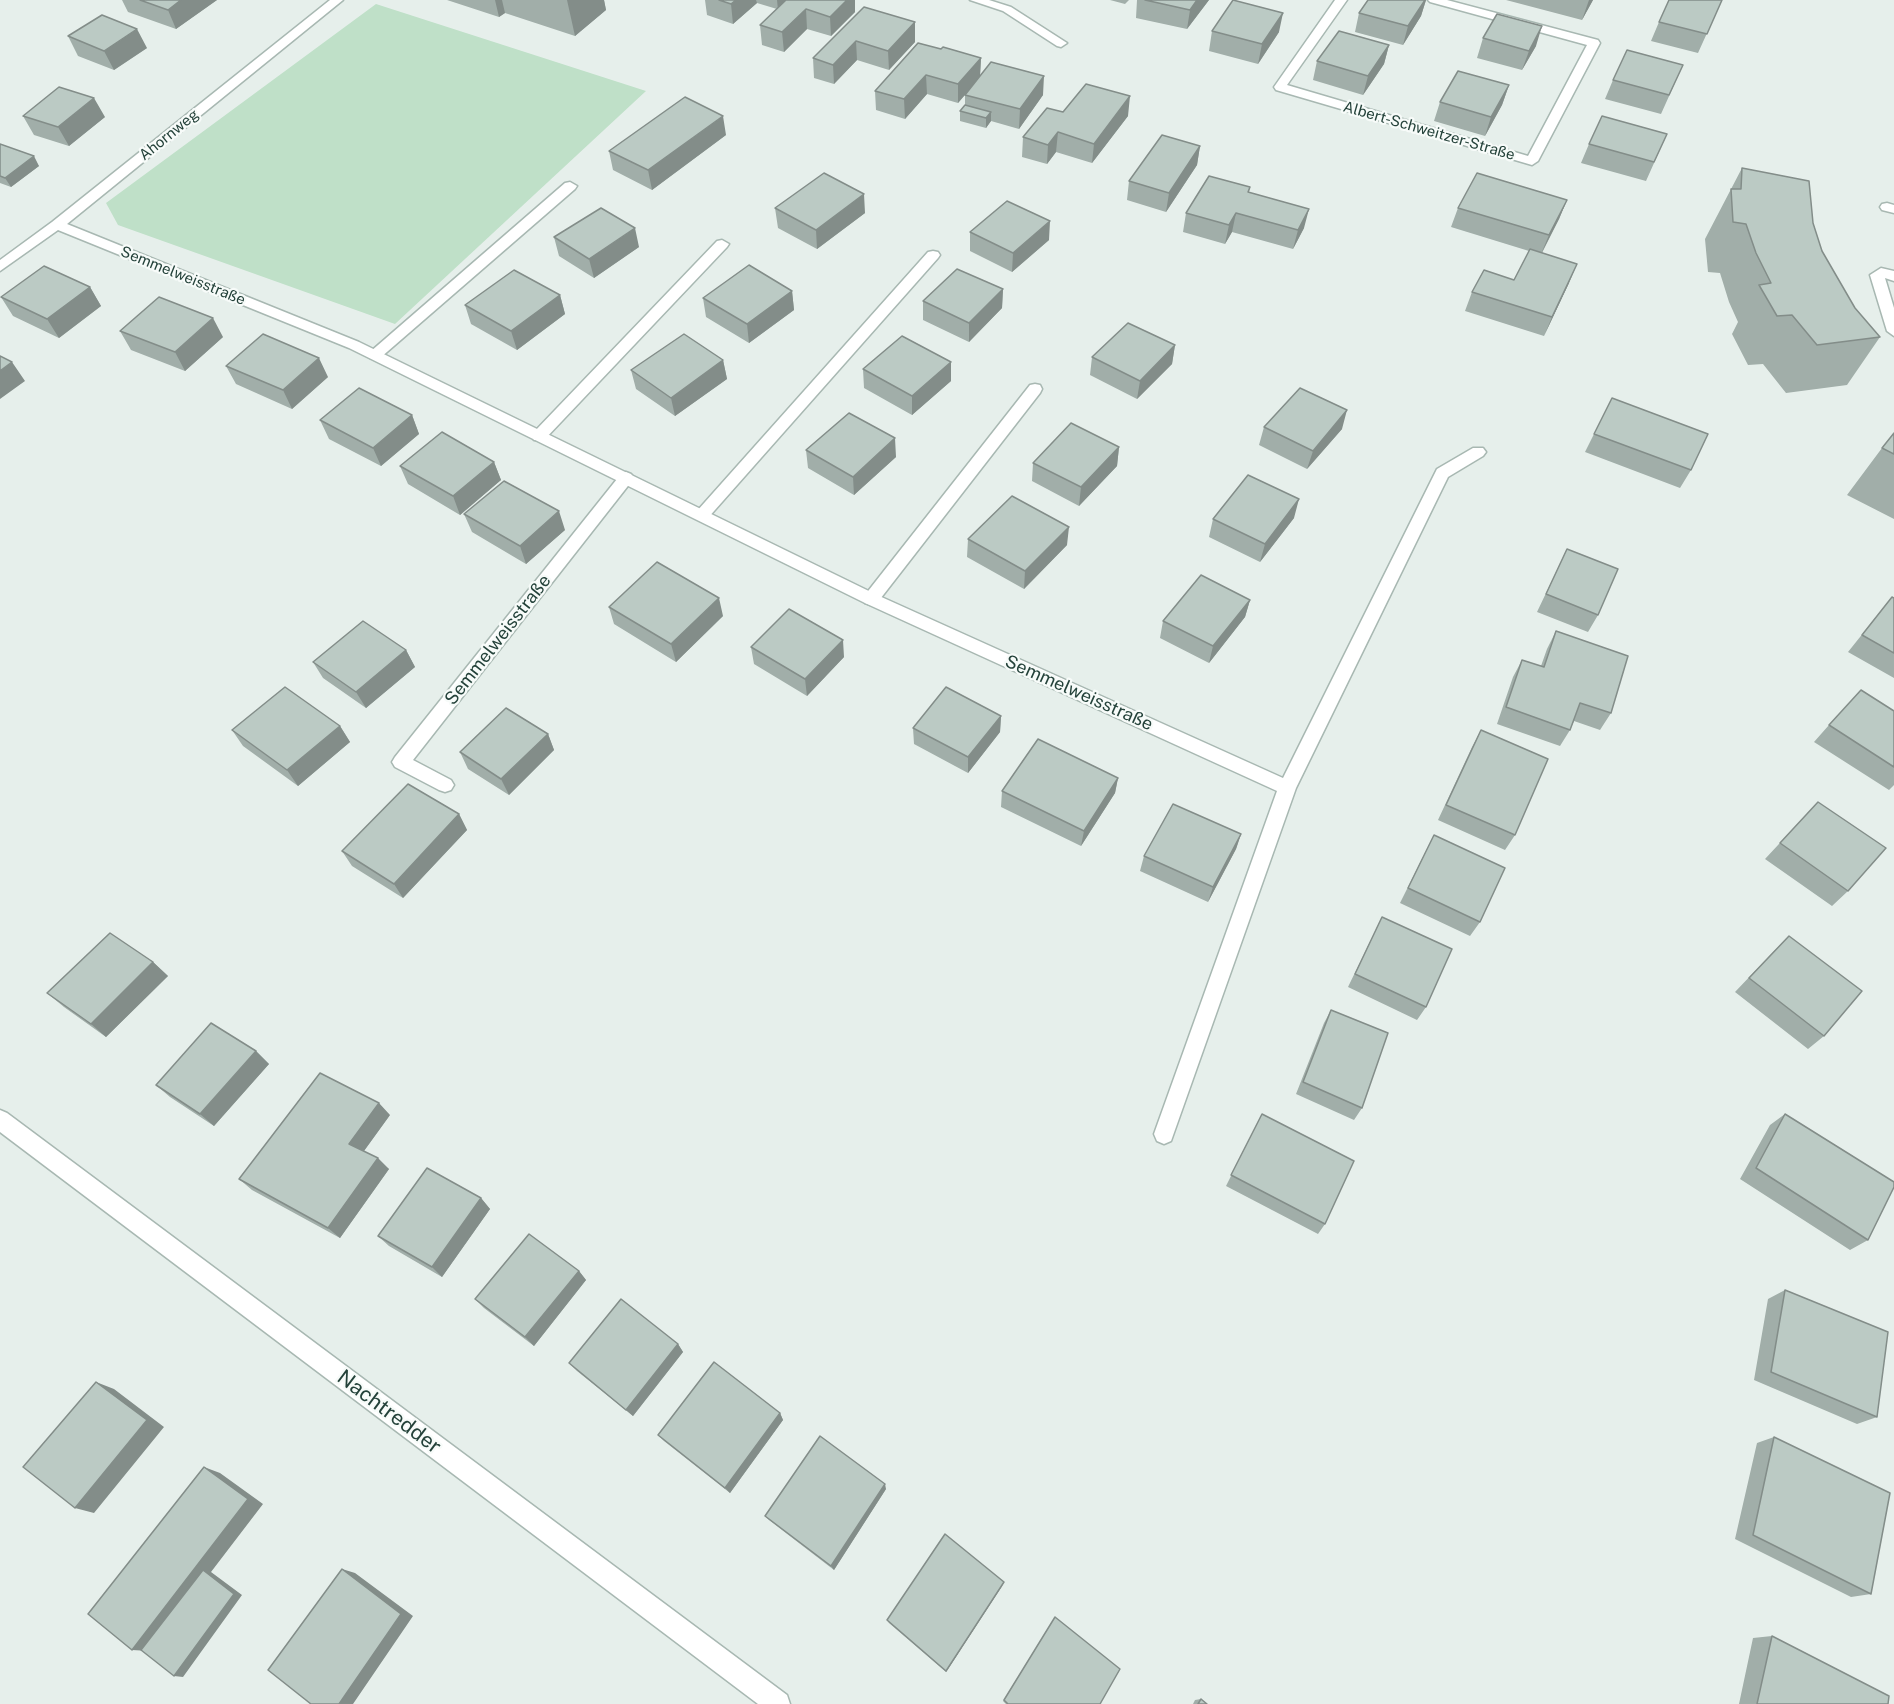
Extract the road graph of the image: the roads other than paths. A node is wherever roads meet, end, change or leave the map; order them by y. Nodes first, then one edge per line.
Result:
1 (337, 0) edge
2 (976, 0) edge
3 (1341, 0) edge
4 (1434, 0) edge
5 (1061, 43) dead end
6 (570, 186) dead end
7 (57, 225) junction
8 (722, 244) dead end
9 (933, 255) dead end
10 (0, 267) edge
11 (1894, 276) edge
12 (1894, 331) edge
13 (375, 355) junction
14 (1035, 389) dead end
15 (539, 436) junction
16 (1478, 452) dead end
17 (626, 478) junction
18 (702, 515) junction
19 (871, 599) junction
20 (446, 785) dead end
21 (1287, 788) junction
22 (0, 1120) edge
23 (1164, 1134) dead end
24 (778, 1704) edge

1 - 7 street, Ahornweg
2 - 5 street
3 - 4 street, Albert-Schweitzer-Straße
6 - 13 street
7 - 10 street, Ahornweg
7 - 13 street, Semmelweisstraße
8 - 15 street
9 - 18 street
11 - 12 street
13 - 15 street, Semmelweisstraße
14 - 19 street
15 - 17 street, Semmelweisstraße
16 - 21 street
17 - 18 street, Semmelweisstraße
17 - 20 street, Semmelweisstraße
18 - 19 street, Semmelweisstraße
19 - 21 street, Semmelweisstraße
21 - 23 street
22 - 24 street, Nachtredder

